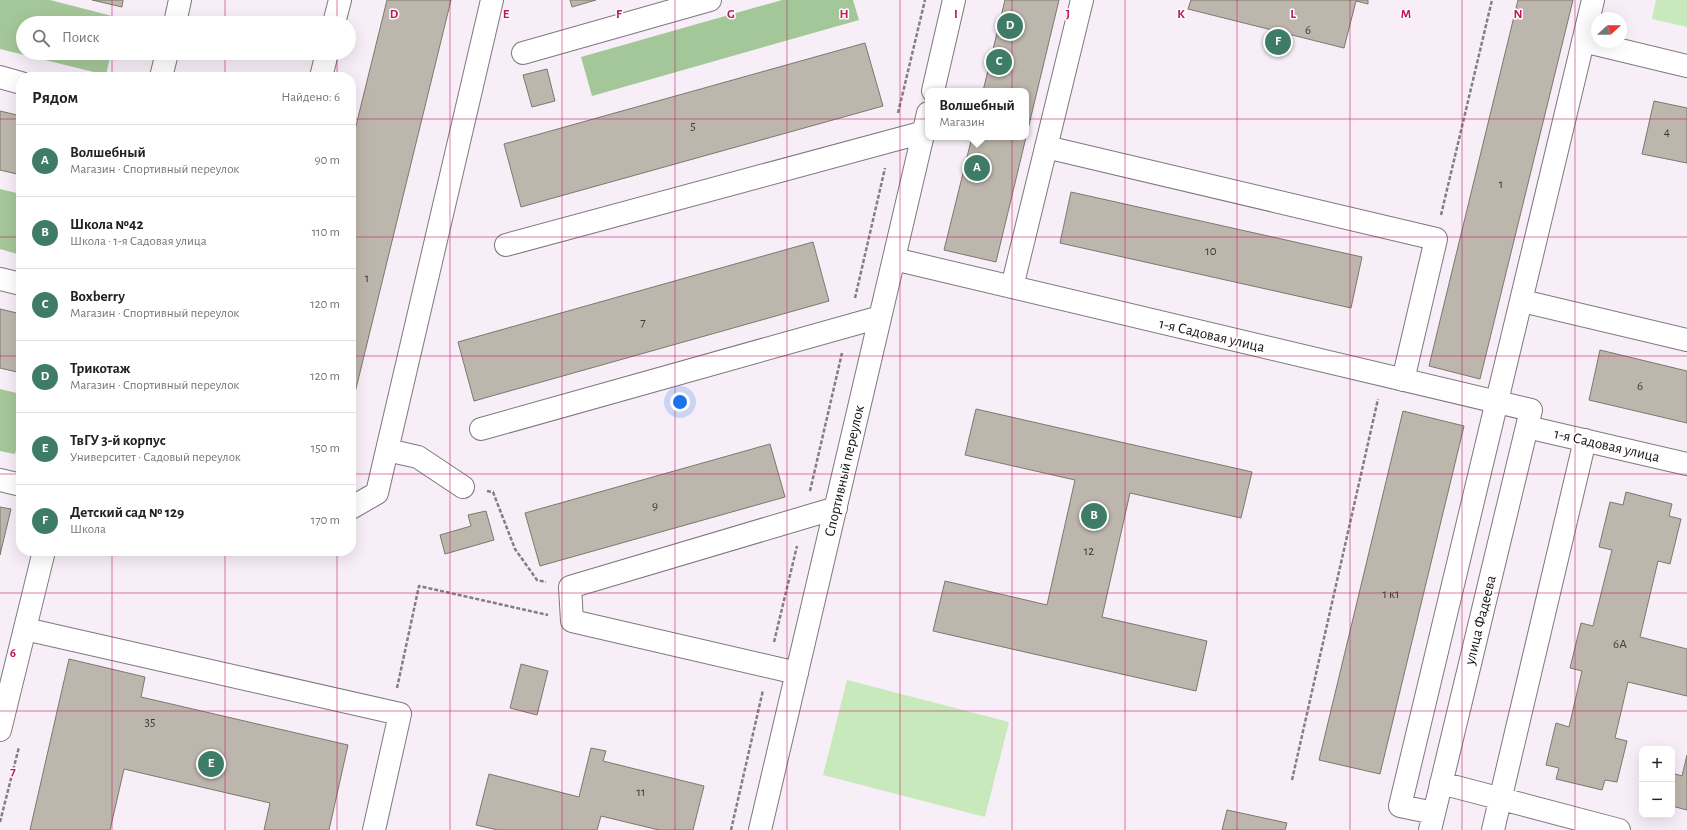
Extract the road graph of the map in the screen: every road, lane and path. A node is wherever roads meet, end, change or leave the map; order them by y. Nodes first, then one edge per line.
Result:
1 (180, 0) edge
2 (340, 0) edge
3 (492, 0) edge
4 (710, 0) edge
5 (954, 0) edge
6 (1082, 0) edge
7 (1492, 0) edge
8 (1593, 0) edge
9 (177, 16) edge
10 (336, 16) edge
11 (1583, 41) junction
12 (524, 53) dead end
13 (165, 60) edge
14 (325, 60) edge
15 (1687, 66) edge
16 (162, 72) edge
17 (322, 72) edge
18 (0, 77) edge
19 (16, 82) edge
20 (934, 88) edge
21 (925, 122) edge
22 (925, 126) edge
23 (1046, 147) junction
24 (871, 230) dead end
25 (1436, 239) junction
26 (506, 245) dead end
27 (894, 259) junction
28 (0, 279) edge
29 (16, 283) edge
30 (1012, 287) junction
31 (1522, 301) junction
32 (880, 317) junction
33 (849, 326) junction
34 (1687, 340) edge
35 (1393, 378) junction
36 (1498, 403) junction
37 (1529, 418) junction
38 (481, 429) dead end
39 (1585, 440) junction
40 (387, 450) junction
41 (1687, 464) edge
42 (0, 480) edge
43 (16, 484) edge
44 (463, 486) joint
45 (356, 505) edge
46 (836, 508) junction
47 (803, 518) junction
48 (43, 556) edge
49 (570, 587) junction
50 (572, 621) junction
51 (25, 629) junction
52 (768, 666) junction
53 (797, 673) junction
54 (392, 712) junction
55 (0, 730) edge
56 (1292, 780) dead end
57 (1441, 783) junction
58 (1501, 798) junction
59 (1432, 822) edge
60 (374, 830) edge
61 (731, 830) edge
62 (760, 830) edge
63 (1493, 830) edge
64 (1619, 830) edge

1 - 9 street
2 - 10 street
3 - 40 street
4 - 12 street
5 - 20 street
6 - 23 street
7 - 25 path
8 - 11 street
11 - 15 street
11 - 31 street
13 - 16 street
14 - 17 street
18 - 19 street
21 - 26 street
22 - 27 street, Спортивный переулок
23 - 25 street
23 - 30 street
24 - 33 path
25 - 35 street
27 - 30 street, 1-я Садовая улица
27 - 32 street, Спортивный переулок
28 - 29 street
30 - 35 street, 1-я Садовая улица
31 - 34 street
31 - 36 street
32 - 33 street
32 - 46 street, Спортивный переулок
33 - 38 street
33 - 47 path
35 - 36 street, 1-я Садовая улица
35 - 56 path
36 - 37 street, 1-я Садовая улица
36 - 59 street
37 - 39 street, 1-я Садовая улица
37 - 57 street, улица Фадеева
39 - 41 street, 1-я Садовая улица
39 - 58 street
40 - 44 street
40 - 45 street
42 - 43 street
44 - 49 path
46 - 47 street
46 - 53 street, Спортивный переулок
47 - 49 street
47 - 52 path
48 - 51 street
49 - 50 street
50 - 52 street
50 - 54 path
51 - 54 street
51 - 55 street
52 - 53 street
52 - 61 path
53 - 62 street, Спортивный переулок
54 - 60 street
57 - 58 street
57 - 59 street, улица Фадеева
58 - 63 street
58 - 64 street

